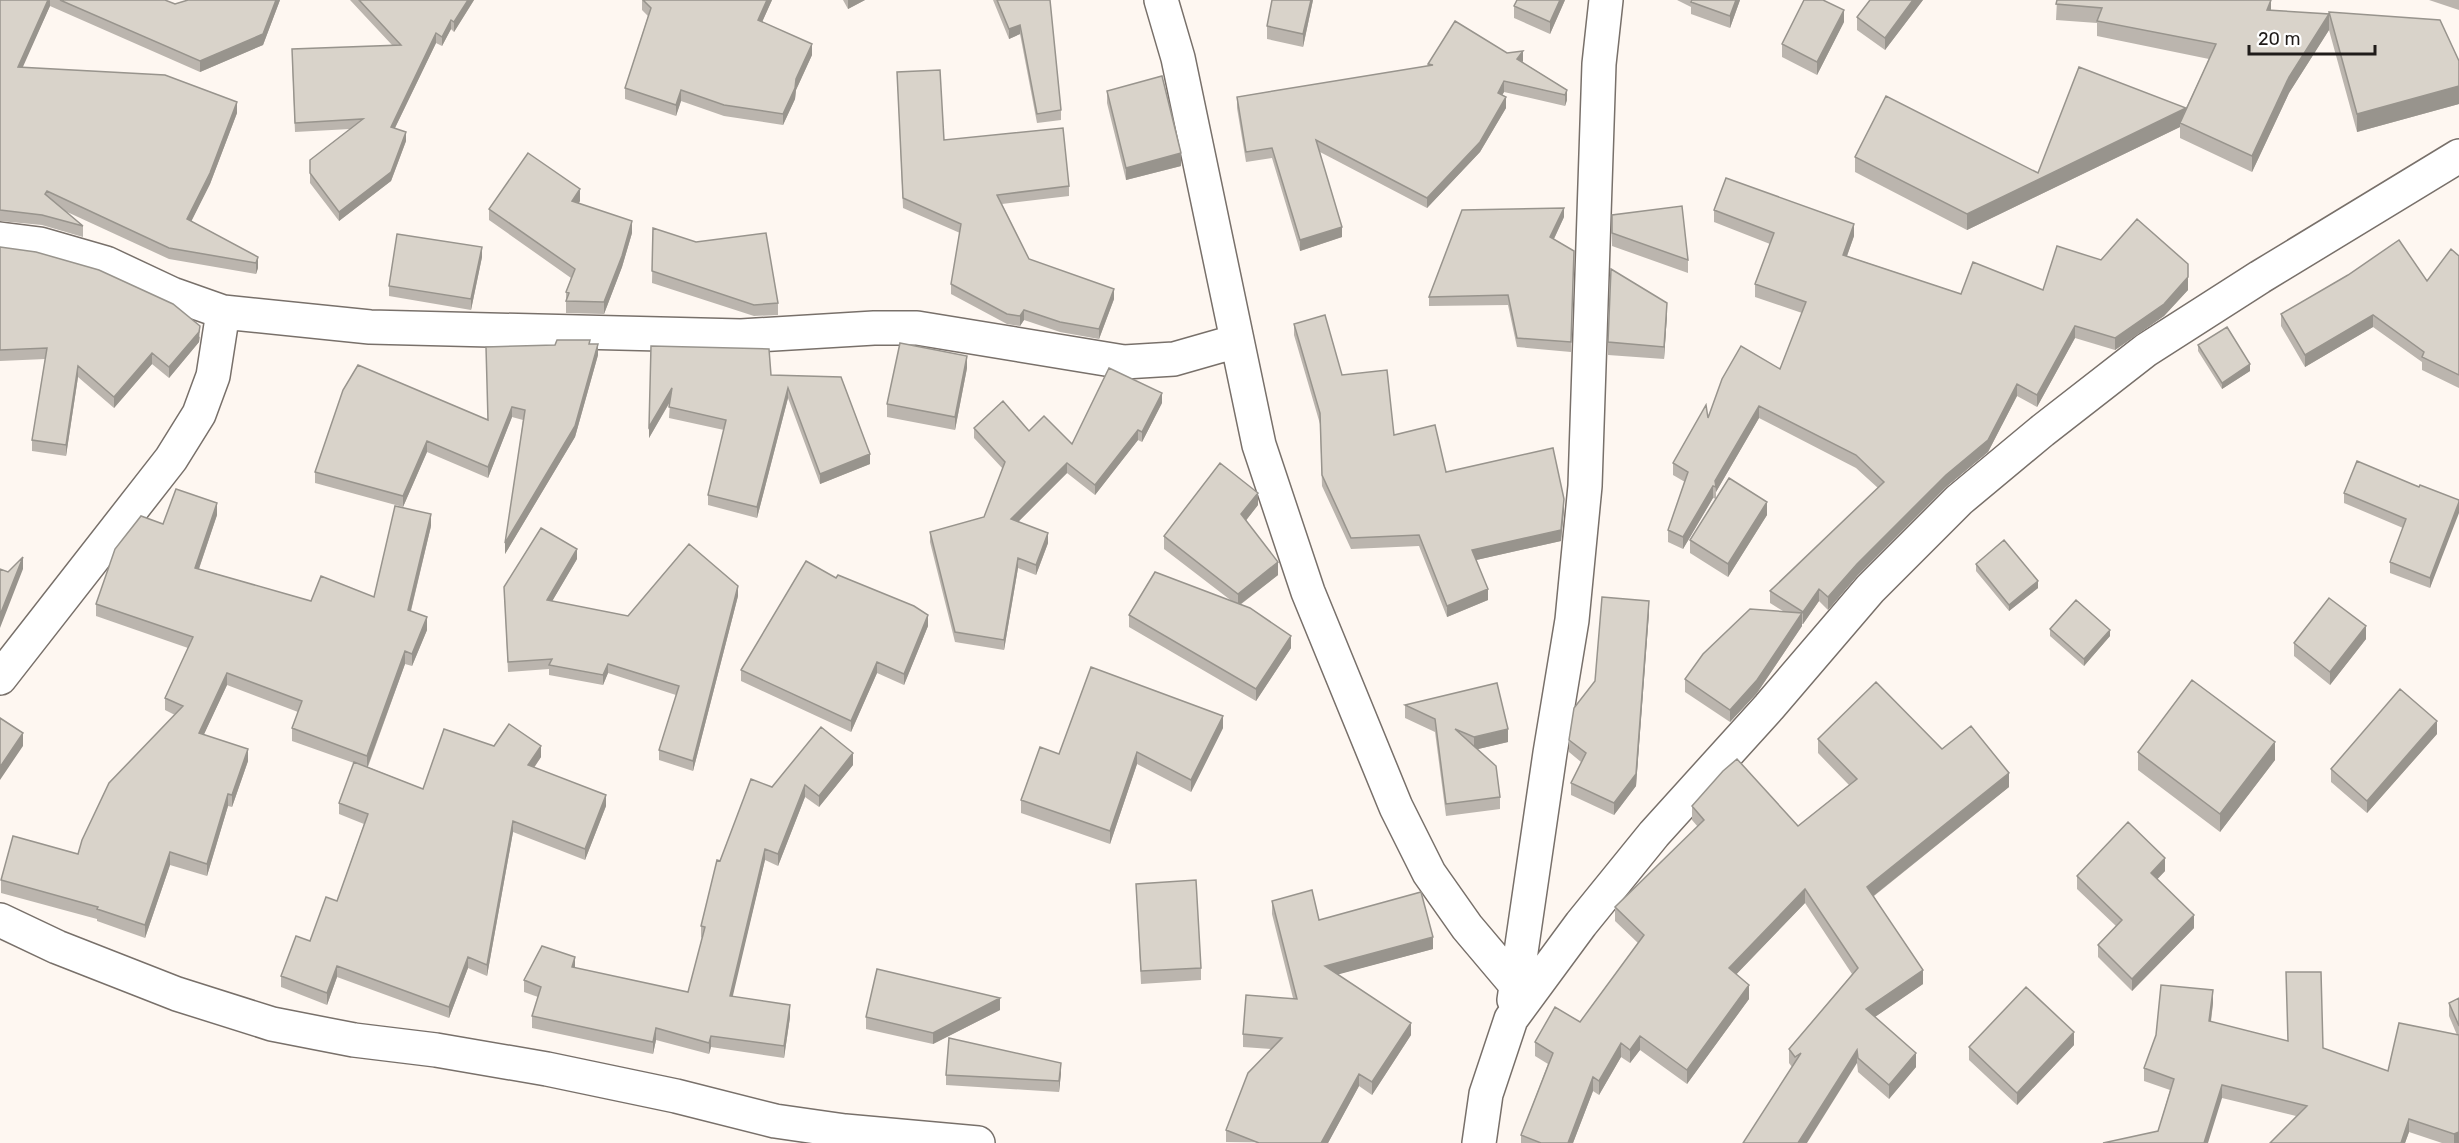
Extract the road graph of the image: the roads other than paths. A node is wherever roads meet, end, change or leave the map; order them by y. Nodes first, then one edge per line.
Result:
1 (1161, 0) edge
2 (1606, 0) edge
3 (2459, 156) edge
4 (0, 238) edge
5 (223, 312) junction
6 (1237, 341) junction
7 (0, 678) edge
8 (0, 920) edge
9 (1516, 985) junction
10 (1511, 1019) junction
11 (978, 1143) edge
12 (1479, 1143) edge

1 - 6 street
2 - 9 street
3 - 10 street
4 - 5 street
5 - 6 street
5 - 7 street
6 - 9 street
8 - 11 street
9 - 10 street
10 - 12 street

